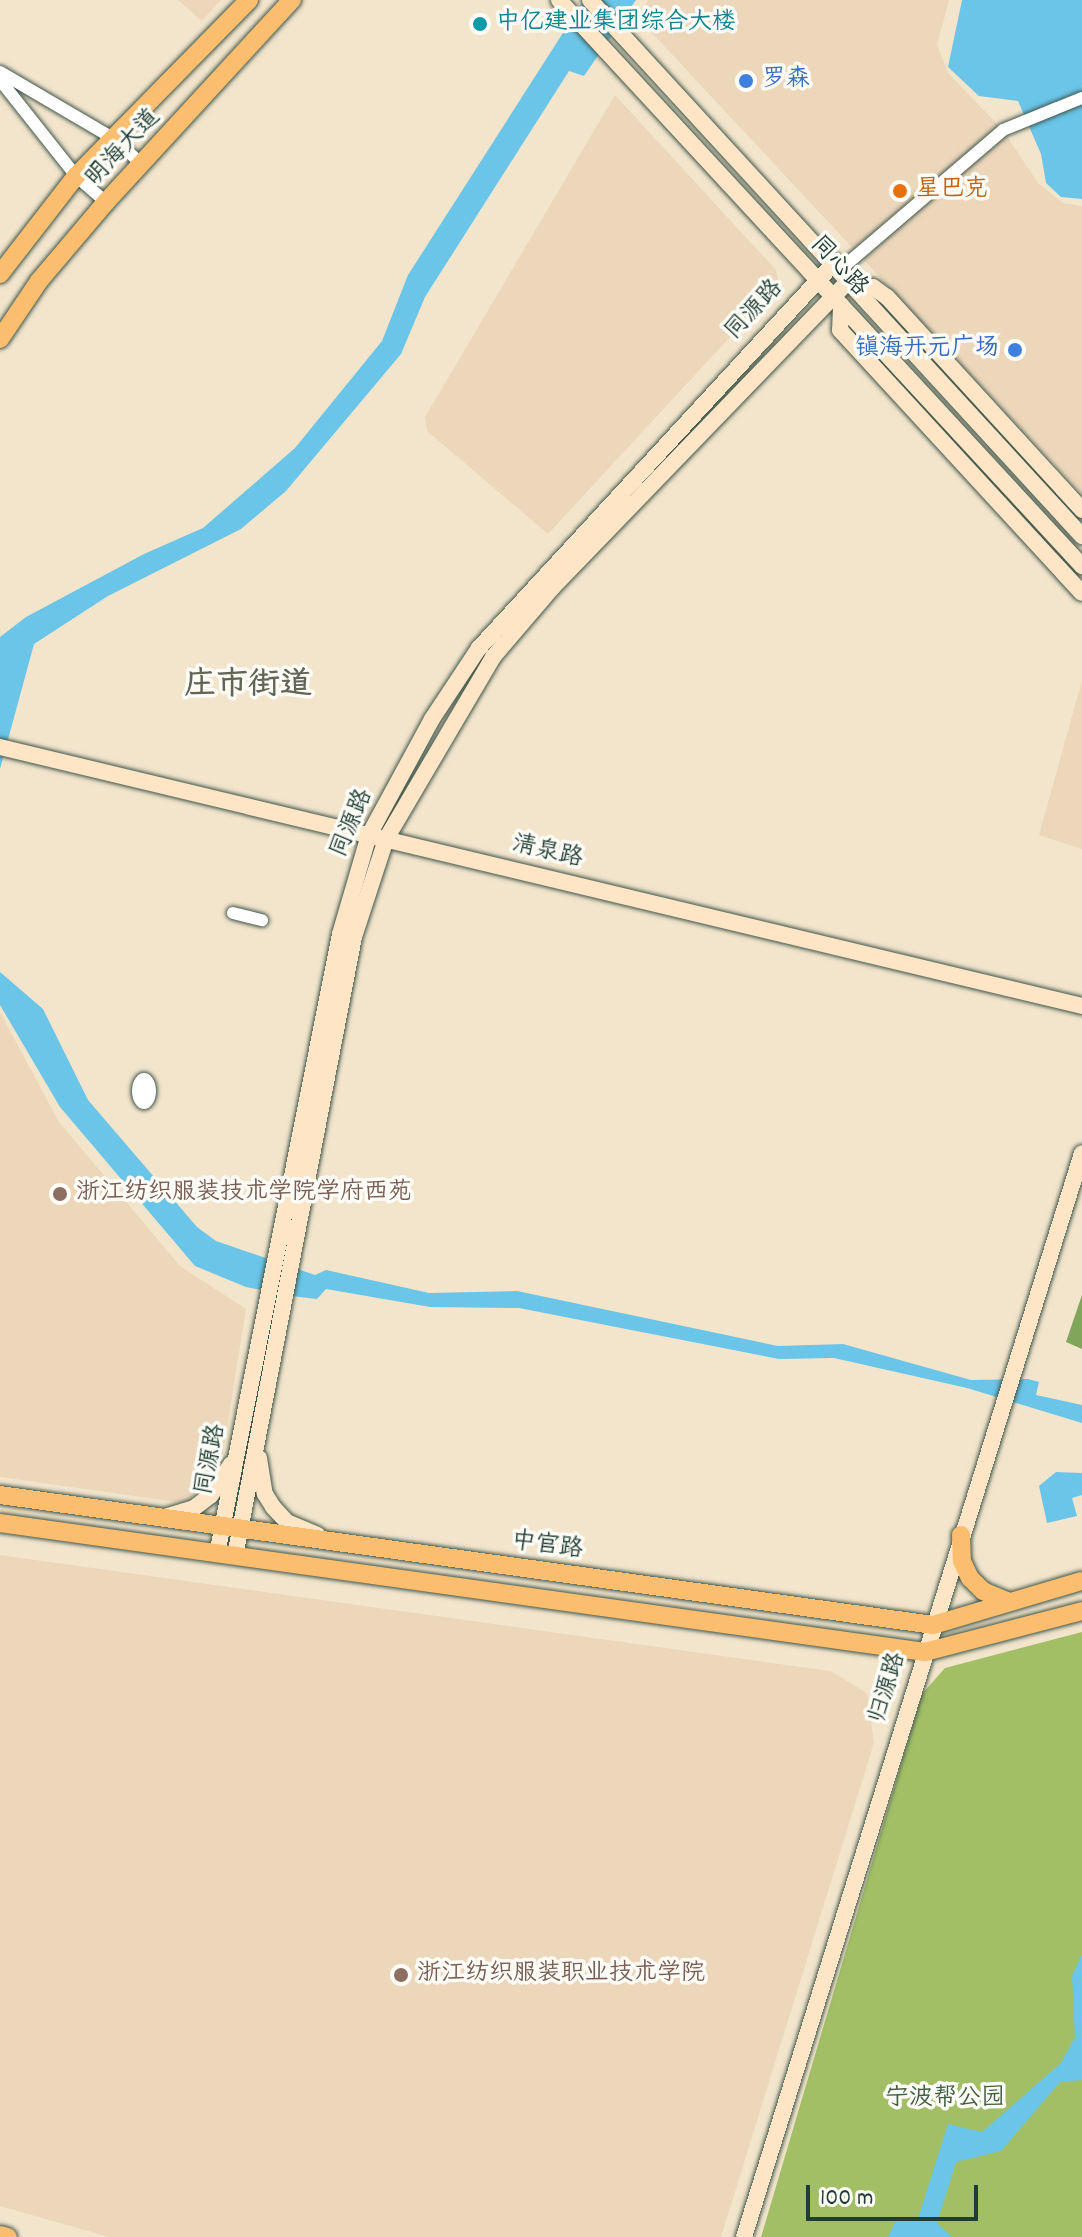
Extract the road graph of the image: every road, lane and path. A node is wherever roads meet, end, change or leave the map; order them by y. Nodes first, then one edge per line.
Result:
1 (249, 0) edge
2 (292, 0) edge
3 (559, 0) edge
4 (590, 0) edge
5 (0, 72) edge
6 (0, 80) edge
7 (1082, 98) edge
8 (114, 139) junction
9 (143, 165) junction
10 (76, 176) junction
11 (106, 202) junction
12 (0, 274) edge
13 (846, 274) junction
14 (818, 280) junction
15 (838, 301) junction
16 (0, 339) edge
17 (1082, 510) edge
18 (1082, 536) edge
19 (1082, 566) edge
20 (1082, 593) edge
21 (0, 747) edge
22 (369, 835) junction
23 (386, 839) junction
24 (233, 913) dead end
25 (262, 920) dead end
26 (1082, 1006) edge
27 (1082, 1153) edge
28 (249, 1441) junction
29 (0, 1495) edge
30 (161, 1518) junction
31 (0, 1523) edge
32 (232, 1528) junction
33 (961, 1535) junction
34 (333, 1541) junction
35 (226, 1555) junction
36 (1082, 1581) edge
37 (1007, 1601) junction
38 (1082, 1611) edge
39 (933, 1625) junction
40 (925, 1652) junction
41 (0, 2235) edge
42 (8, 2237) edge
43 (744, 2237) edge

1 - 8 main road, 明海大道
2 - 9 main road, 明海大道
3 - 14 street, 同心路
4 - 13 street, 同心路
5 - 8 street
6 - 10 street
7 - 13 street
8 - 9 street
8 - 10 main road, 明海大道
9 - 11 main road, 明海大道
10 - 11 street
10 - 12 main road, 明海大道
11 - 16 main road, 明海大道
13 - 14 street, 同源路
13 - 15 street, 同源路
13 - 17 street
13 - 18 street, 同心路
14 - 15 street, 同心路
14 - 22 street, 同源路
15 - 19 street, 同心路
15 - 20 street
15 - 23 street, 同源路
21 - 22 street, 清泉路
22 - 23 street, 清泉路
22 - 28 street, 同源路
23 - 26 street, 清泉路
23 - 28 street, 同源路
24 - 25 street
27 - 33 street, 归源路
28 - 30 street
28 - 32 street, 同源路
28 - 34 street
29 - 30 main road, 中官路
30 - 32 main road, 中官路
31 - 35 main road
32 - 34 main road, 中官路
32 - 35 street, 同源路
33 - 37 main road
33 - 39 street, 归源路
34 - 39 main road, 中官路
35 - 40 main road
36 - 37 main road, 中官路
37 - 39 main road, 中官路
38 - 40 main road
39 - 40 street, 归源路
40 - 43 street, 归源路
41 - 42 main road

